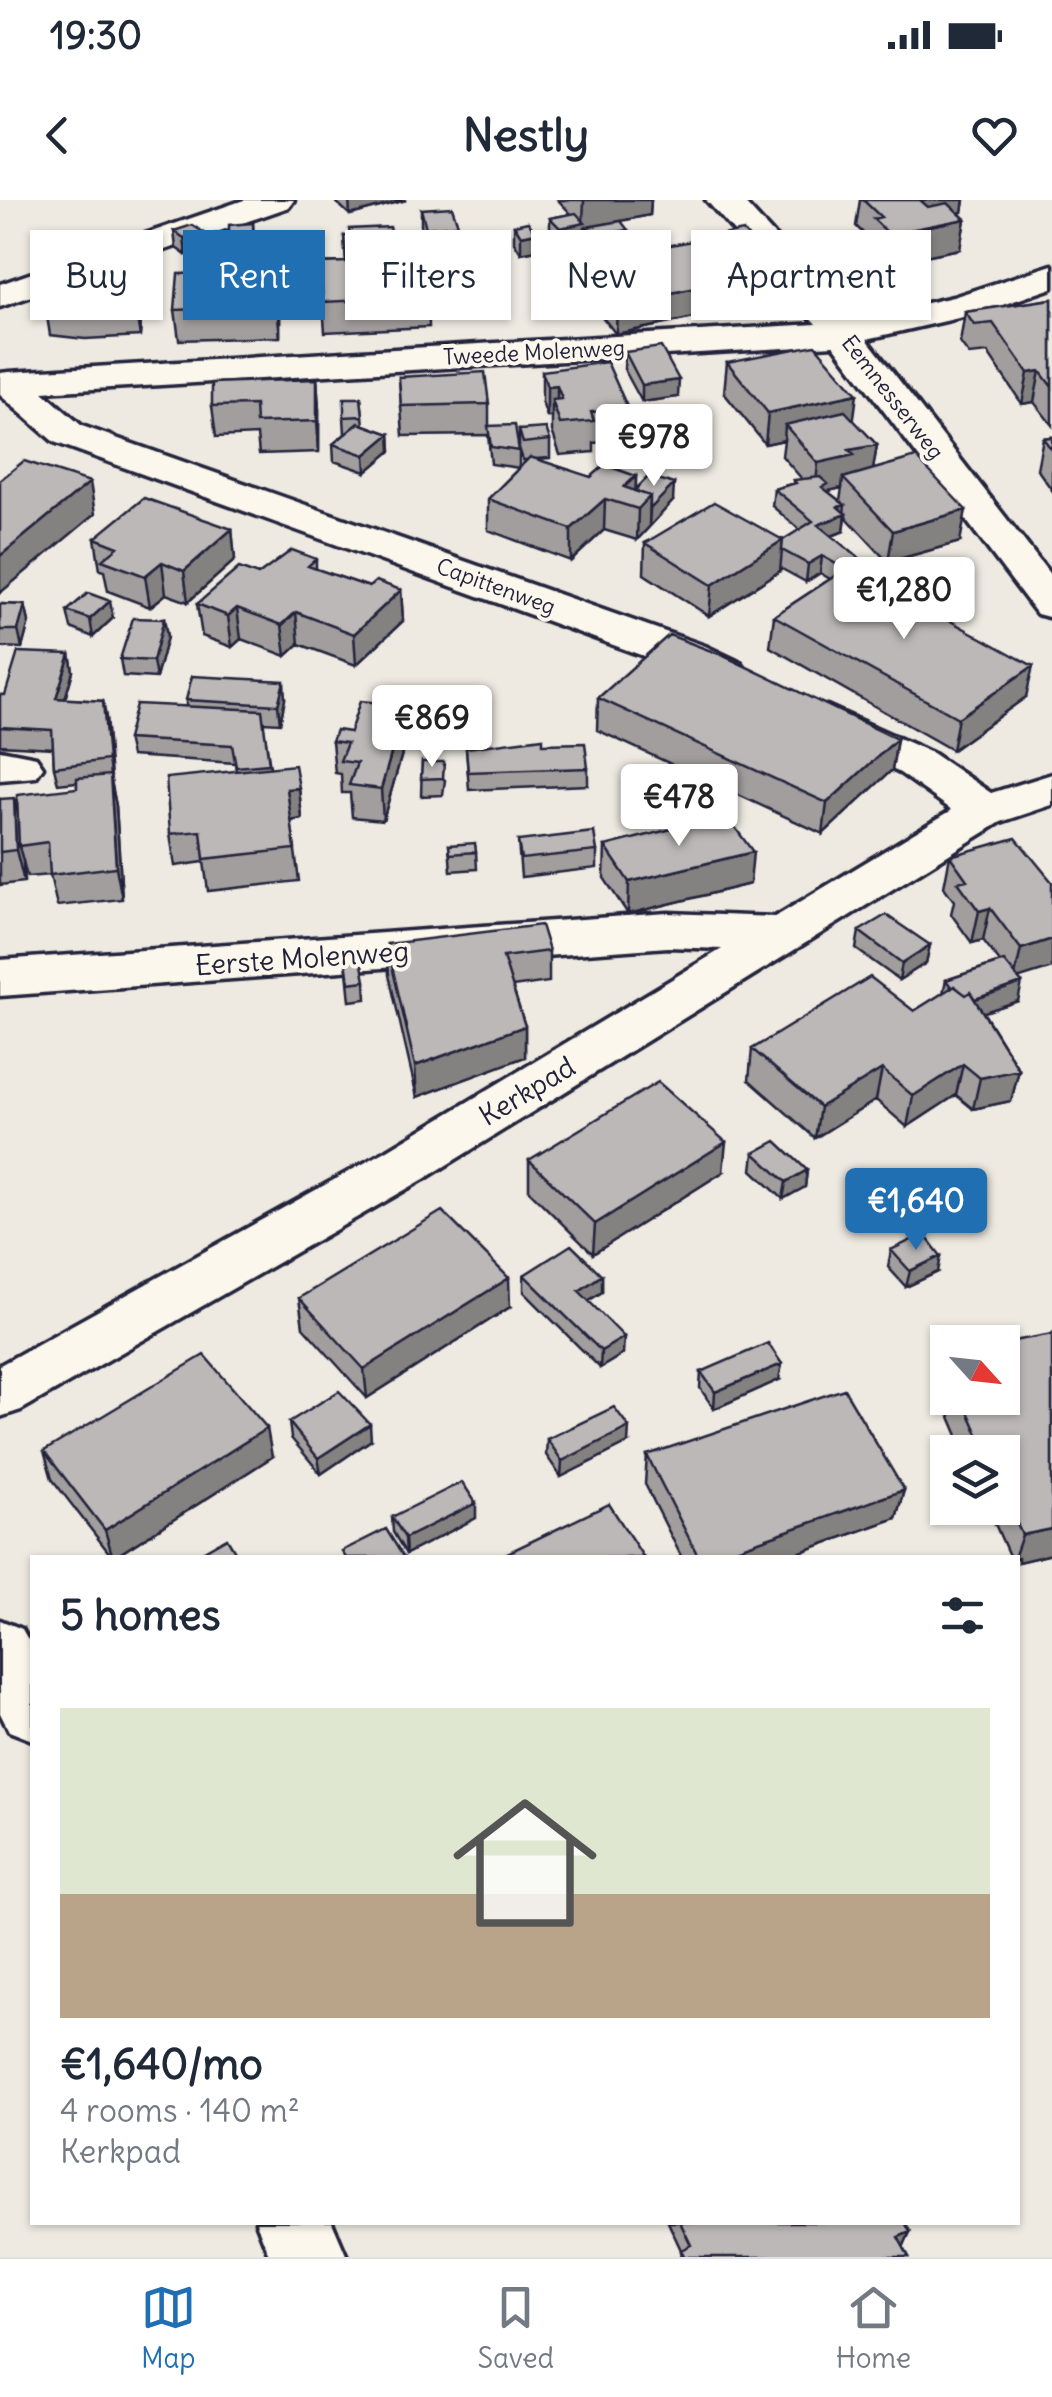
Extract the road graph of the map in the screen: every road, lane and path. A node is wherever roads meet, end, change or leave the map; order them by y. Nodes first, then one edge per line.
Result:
1 (277, 200) edge
2 (723, 200) edge
3 (1052, 276) edge
4 (0, 296) edge
5 (844, 334) junction
6 (4, 384) edge
7 (1052, 604) edge
8 (1052, 790) edge
9 (985, 812) junction
10 (784, 934) junction
11 (0, 978) edge
12 (0, 1392) edge
13 (0, 1648) edge
14 (30, 1706) edge
15 (294, 2225) edge
16 (309, 2257) edge

1 - 4 street
2 - 5 street, Eemnesserweg
3 - 5 street, Tweede Molenweg
5 - 6 street, Tweede Molenweg
5 - 7 street, Eemnesserweg
6 - 9 street, Capittenweg
8 - 9 street, Kerkpad
9 - 10 street, Kerkpad
10 - 11 street, Eerste Molenweg
10 - 12 street, Kerkpad
13 - 14 street
15 - 16 street

